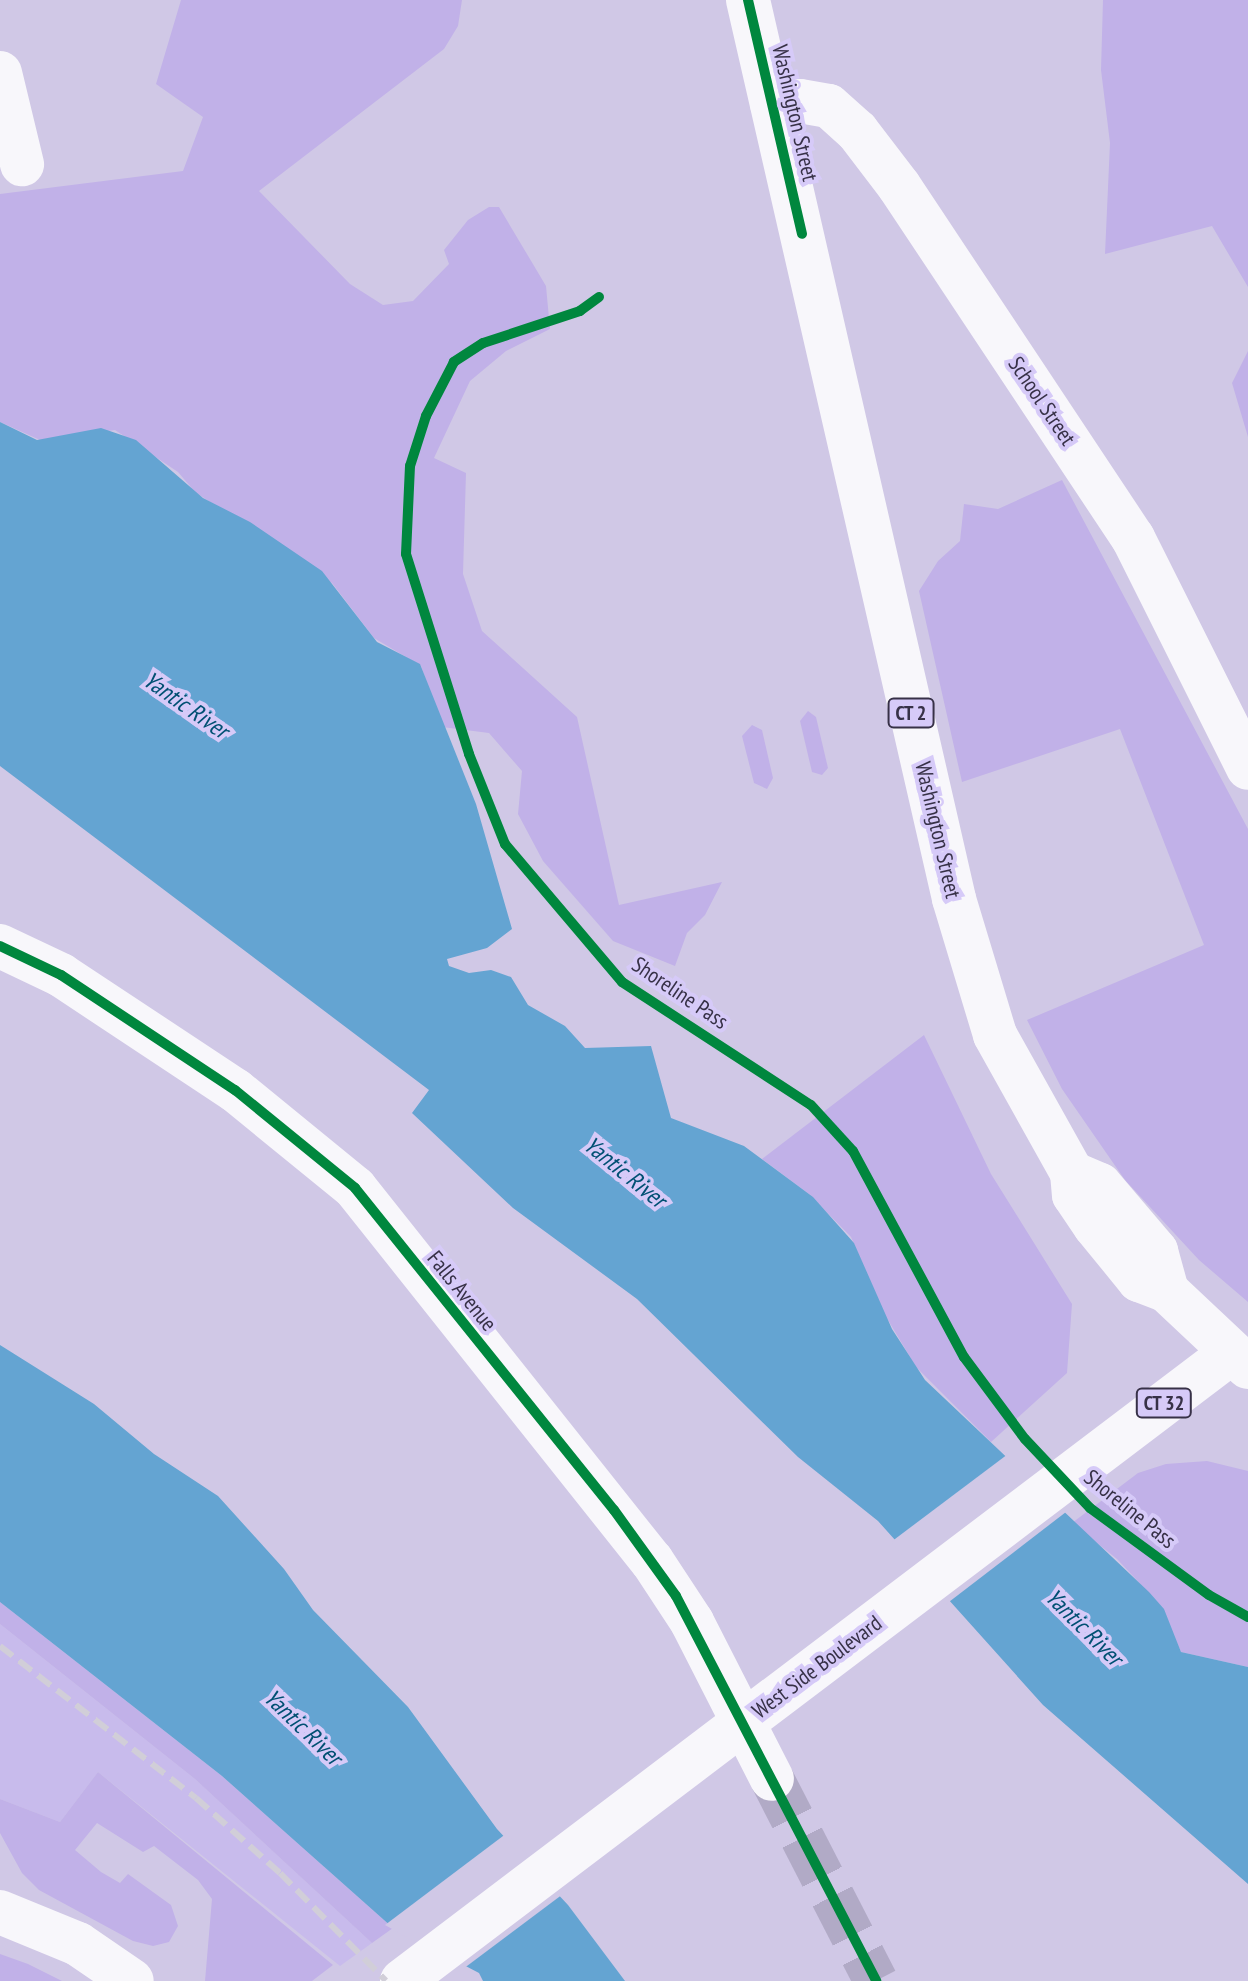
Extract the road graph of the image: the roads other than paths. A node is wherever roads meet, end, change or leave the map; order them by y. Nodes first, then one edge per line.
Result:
1 (748, 0) edge
2 (0, 73) edge
3 (772, 104) junction
4 (22, 164) dead end
5 (1248, 768) edge
6 (0, 946) edge
7 (1240, 1360) edge
8 (772, 1779) tunnel mouth
9 (0, 1912) edge
10 (132, 1981) edge
11 (402, 1981) edge

1 - 3 main road, Washington Street / CT 2
2 - 4 main road
3 - 5 main road, School Street
3 - 7 main road, Washington Street / CT 2
6 - 8 main road, Falls Avenue
7 - 11 main road, West Side Boulevard / CT 32
9 - 10 main road

